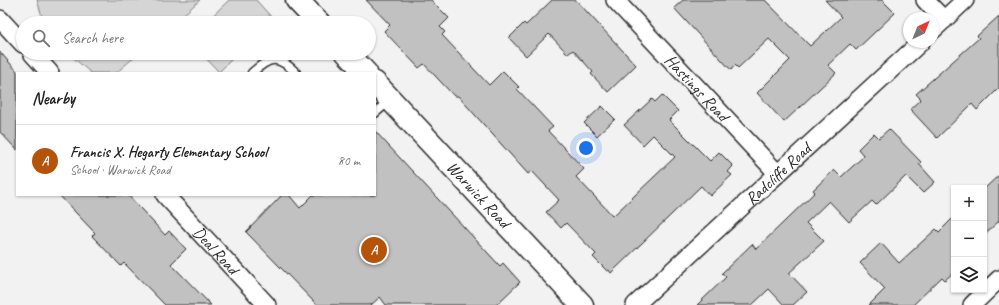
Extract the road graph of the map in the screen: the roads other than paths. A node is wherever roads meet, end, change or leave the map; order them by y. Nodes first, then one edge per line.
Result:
1 (297, 0) edge
2 (616, 0) edge
3 (925, 0) edge
4 (965, 0) edge
5 (931, 12) edge
6 (312, 16) edge
7 (0, 19) edge
8 (939, 24) edge
9 (16, 36) edge
10 (914, 48) edge
11 (38, 60) edge
12 (268, 60) edge
13 (277, 60) edge
14 (354, 60) edge
15 (49, 72) edge
16 (253, 72) edge
17 (295, 72) edge
18 (365, 72) edge
19 (376, 86) edge
20 (383, 107) edge
21 (778, 174) junction
22 (166, 196) edge
23 (999, 280) edge
24 (268, 305) edge
25 (582, 305) edge
26 (635, 305) edge
27 (972, 305) edge

1 - 6 street
2 - 21 street, Hastings Road
3 - 5 street
4 - 8 street
7 - 9 street
10 - 21 street, Radcliffe Road
11 - 15 street
12 - 16 lane
13 - 17 lane
14 - 18 street
19 - 20 street, Warwick Road
20 - 25 street, Warwick Road
21 - 26 street, Radcliffe Road
22 - 24 street, Deal Road
23 - 27 street

